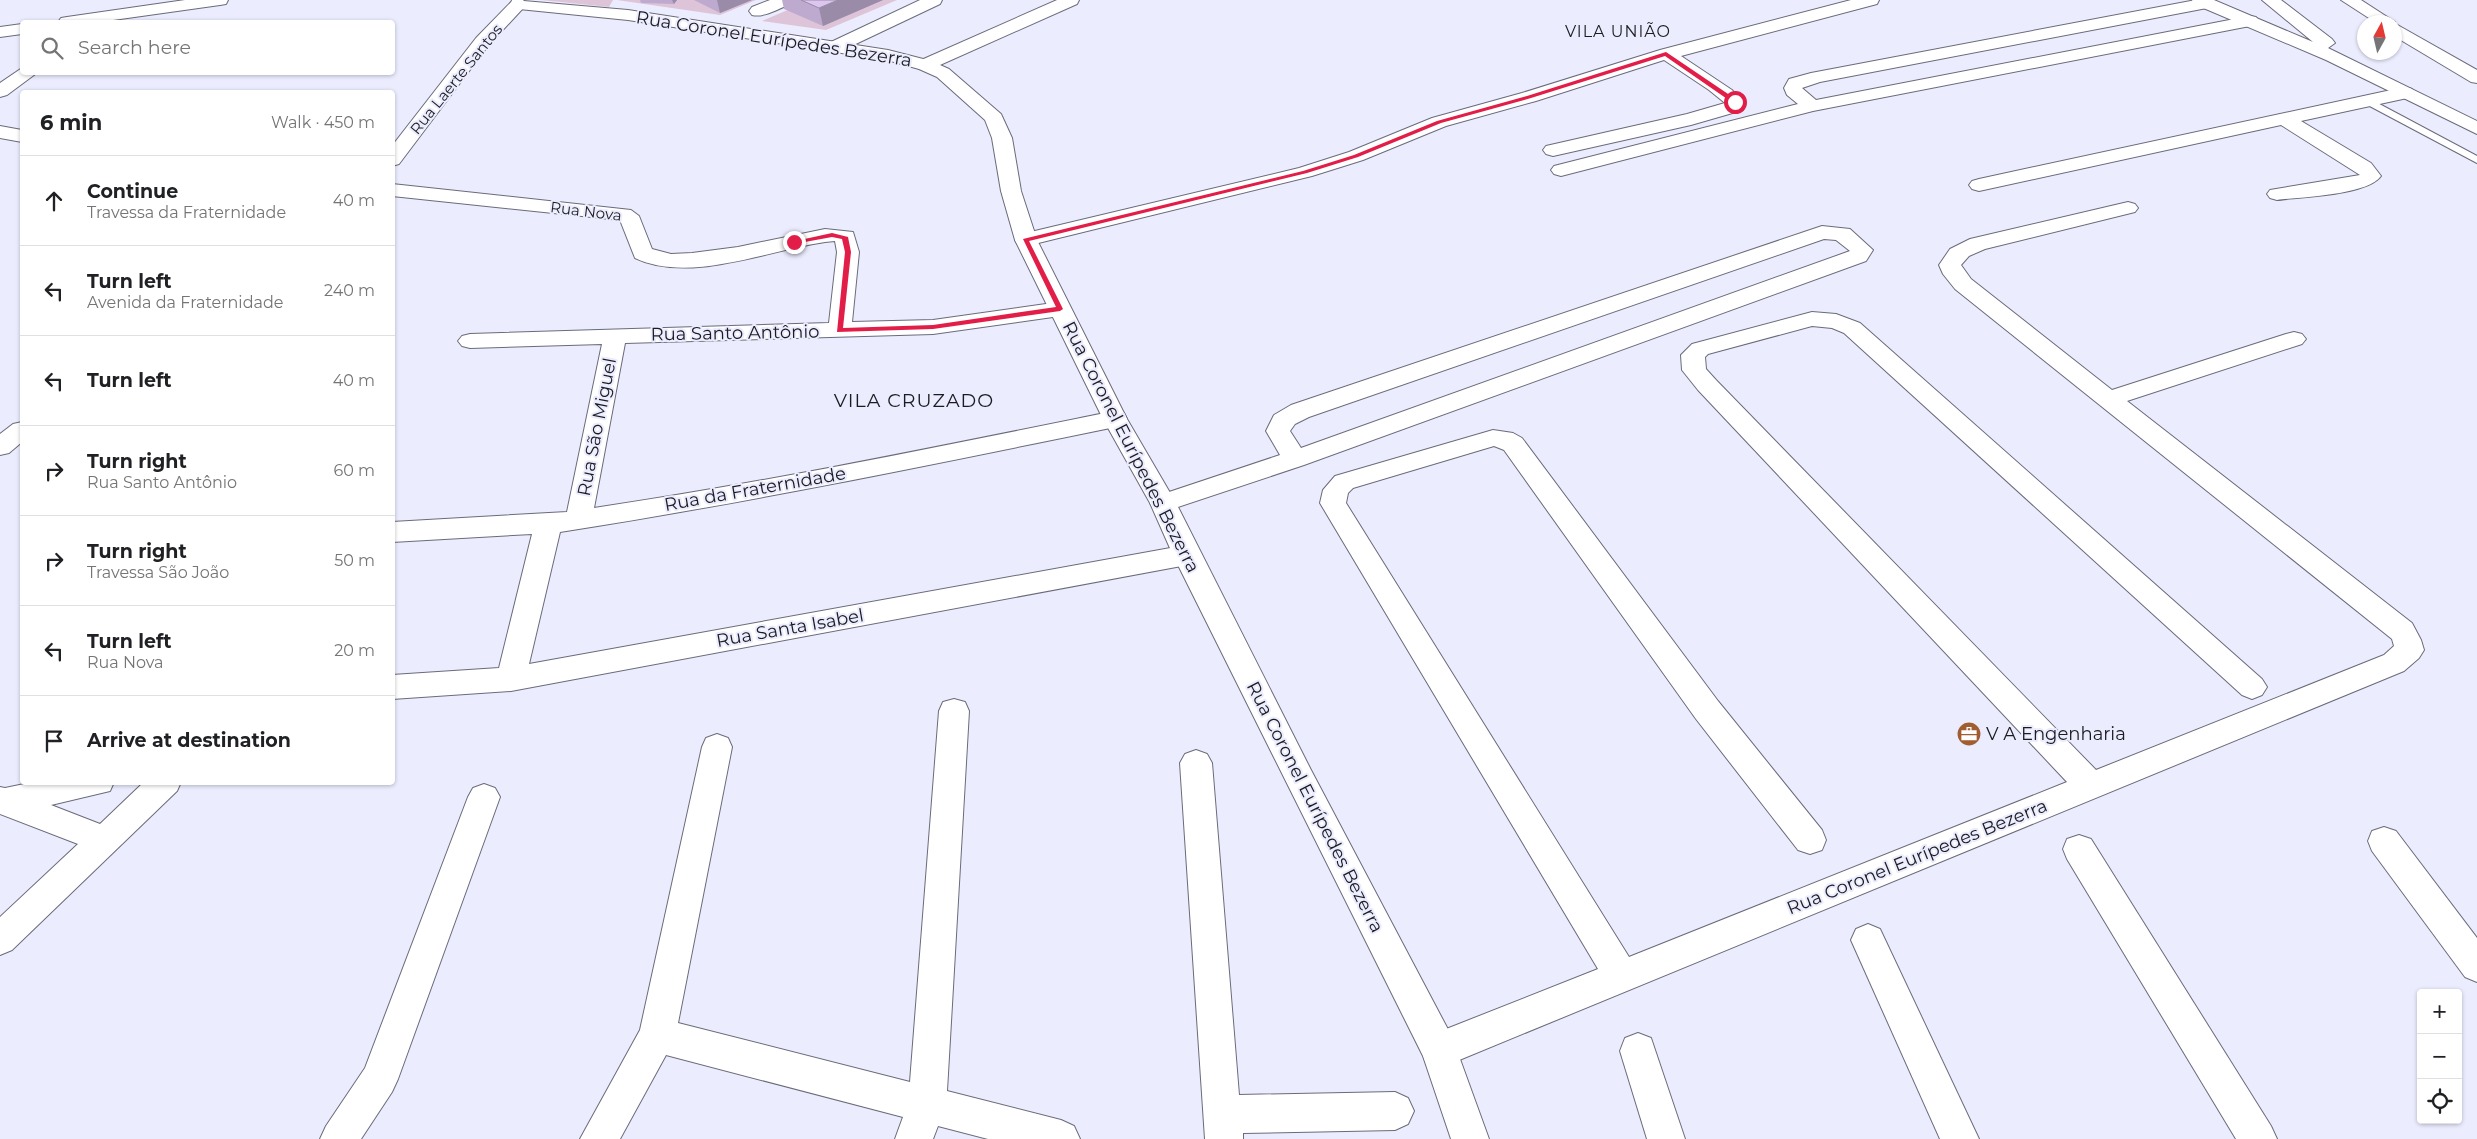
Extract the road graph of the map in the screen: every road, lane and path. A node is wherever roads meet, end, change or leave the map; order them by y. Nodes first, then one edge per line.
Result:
1 (220, 0) edge
2 (785, 0) edge
3 (934, 0) edge
4 (1071, 0) edge
5 (1871, 0) edge
6 (2270, 0) edge
7 (2350, 0) edge
8 (520, 2) edge
9 (2204, 2) edge
10 (758, 11) dead end
11 (2375, 15) edge
12 (113, 19) edge
13 (98, 20) edge
14 (2250, 21) junction
15 (20, 29) edge
16 (0, 32) edge
17 (2402, 33) edge
18 (837, 46) junction
19 (1666, 54) junction
20 (2332, 56) junction
21 (926, 65) junction
22 (24, 75) edge
23 (2477, 78) edge
24 (0, 91) edge
25 (2405, 93) junction
26 (2366, 101) junction
27 (1812, 106) junction
28 (2284, 119) junction
29 (2477, 128) edge
30 (0, 132) edge
31 (20, 136) edge
32 (1553, 150) dead end
33 (395, 156) edge
34 (2477, 160) edge
35 (1561, 170) dead end
36 (1979, 185) dead end
37 (395, 190) edge
38 (2277, 194) dead end
39 (2128, 208) dead end
40 (1026, 240) junction
41 (1060, 309) junction
42 (840, 331) junction
43 (615, 336) junction
44 (2294, 339) dead end
45 (470, 341) dead end
46 (2109, 399) junction
47 (1115, 419) junction
48 (20, 432) edge
49 (0, 447) edge
50 (1295, 459) junction
51 (1163, 503) junction
52 (579, 518) junction
53 (548, 524) junction
54 (395, 532) edge
55 (1187, 555) junction
56 (510, 679) junction
57 (395, 687) edge
58 (2252, 687) dead end
59 (954, 711) dead end
60 (717, 747) dead end
61 (1196, 763) dead end
62 (84, 785) edge
63 (163, 785) edge
64 (2091, 786) junction
65 (484, 798) dead end
66 (3, 801) edge
67 (105, 840) junction
68 (1810, 840) dead end
69 (2384, 840) dead end
70 (2079, 849) dead end
71 (0, 940) edge
72 (1868, 940) dead end
73 (2477, 966) edge
74 (1621, 976) junction
75 (657, 1035) junction
76 (1440, 1050) junction
77 (1638, 1051) dead end
78 (927, 1104) junction
79 (1395, 1111) dead end
80 (1224, 1126) edge
81 (339, 1139) edge
82 (599, 1139) edge
83 (914, 1139) edge
84 (1061, 1139) edge
85 (1470, 1139) edge
86 (1666, 1139) edge
87 (1960, 1139) edge
88 (2258, 1139) edge

1 - 12 street
2 - 10 street
3 - 18 street
4 - 21 street
5 - 19 street
6 - 20 street
7 - 11 street
8 - 18 street, Rua Coronel Eurípedes Bezerra
8 - 33 street, Rua Laerte Santos
9 - 14 street
9 - 27 street
12 - 13 street
14 - 20 street
14 - 27 street
15 - 16 street
17 - 23 street
18 - 21 street, Rua Coronel Eurípedes Bezerra
19 - 32 street
19 - 40 street
20 - 25 street
21 - 40 street, Rua Coronel Eurípedes Bezerra
22 - 24 street
25 - 26 street
25 - 29 street
26 - 28 street
26 - 34 lane
27 - 35 street
28 - 36 street
28 - 38 street
30 - 31 street
37 - 42 street, Rua Nova
39 - 46 street
40 - 41 street, Rua Coronel Eurípedes Bezerra
41 - 42 street, Rua Santo Antônio
41 - 47 street, Rua Coronel Eurípedes Bezerra
42 - 43 street, Rua Santo Antônio
43 - 45 street, Rua Santo Antônio
43 - 52 street, Rua São Miguel
44 - 46 street
46 - 64 street, Rua Coronel Eurípedes Bezerra
47 - 51 street, Rua Coronel Eurípedes Bezerra
47 - 52 street, Rua da Fraternidade
48 - 49 street
50 - 50 street
50 - 51 street
51 - 55 street, Rua Coronel Eurípedes Bezerra
52 - 53 street, Rua da Fraternidade
53 - 54 street, Rua da Fraternidade
53 - 56 street
55 - 56 street, Rua Santa Isabel
55 - 76 street, Rua Coronel Eurípedes Bezerra
56 - 57 street, Rua Santa Isabel
58 - 64 street
59 - 78 street
60 - 75 street
61 - 80 street
62 - 66 street
63 - 67 street
64 - 74 street, Rua Coronel Eurípedes Bezerra
65 - 81 street
66 - 67 street
67 - 71 street
68 - 74 street
69 - 73 street
70 - 88 street
72 - 87 street
74 - 76 street, Rua Coronel Eurípedes Bezerra
75 - 78 street
75 - 82 street
76 - 85 street, Rua Coronel Eurípedes Bezerra
77 - 86 street
78 - 83 street
78 - 84 street
79 - 80 street

